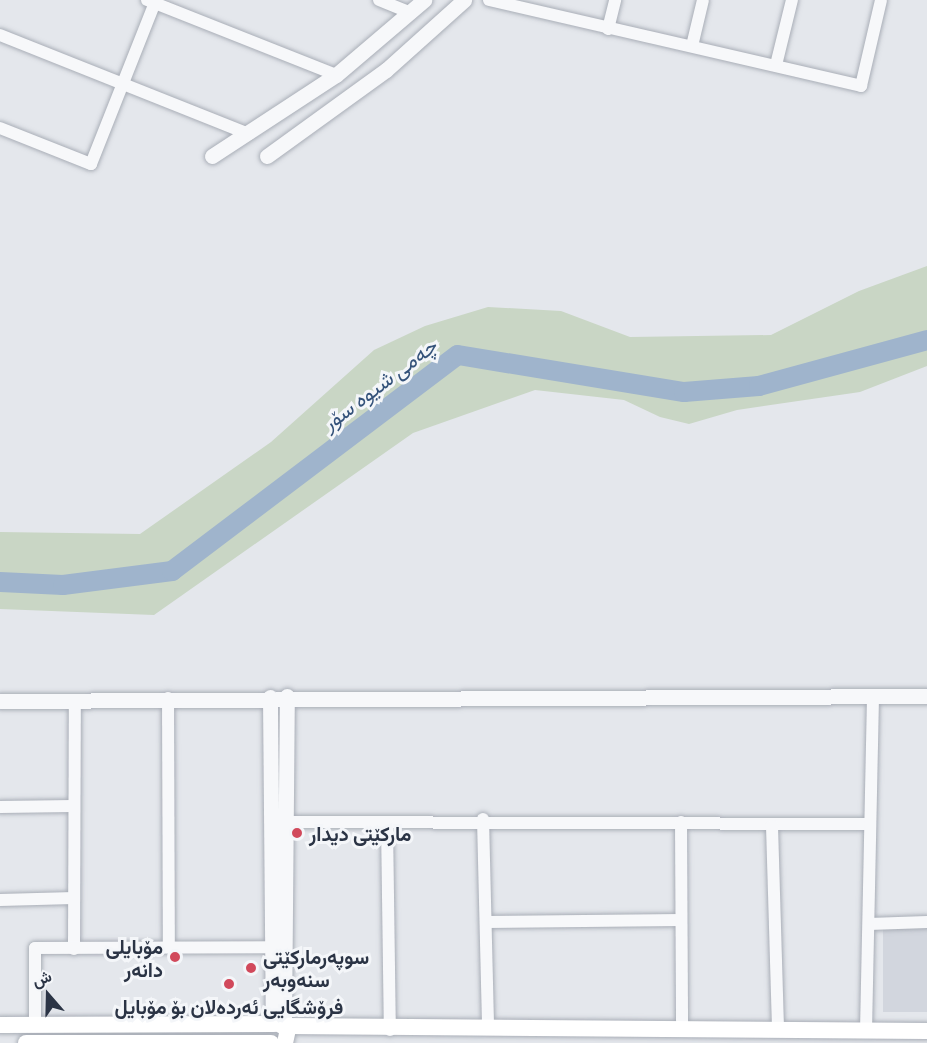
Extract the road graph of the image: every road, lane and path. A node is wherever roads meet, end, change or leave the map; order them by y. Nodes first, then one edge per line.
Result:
1 (379, 0) edge
2 (423, 0) edge
3 (464, 0) edge
4 (489, 0) edge
5 (615, 0) edge
6 (703, 0) edge
7 (792, 0) edge
8 (881, 0) edge
9 (153, 1) edge
10 (411, 13) junction
11 (608, 29) junction
12 (0, 35) edge
13 (692, 46) junction
14 (776, 65) junction
15 (336, 75) junction
16 (123, 84) junction
17 (284, 112) junction
18 (0, 128) edge
19 (301, 131) junction
20 (249, 134) junction
21 (213, 156) dead end
22 (267, 156) dead end
23 (287, 696) junction
24 (927, 696) edge
25 (270, 697) junction
26 (873, 697) junction
27 (168, 698) junction
28 (75, 700) junction
29 (0, 701) edge
30 (73, 806) junction
31 (0, 807) edge
32 (483, 819) junction
33 (287, 822) junction
34 (681, 822) junction
35 (387, 824) junction
36 (869, 824) junction
37 (772, 826) junction
38 (75, 898) junction
39 (0, 900) edge
40 (681, 920) junction
41 (487, 922) junction
42 (927, 922) edge
43 (869, 924) junction
44 (168, 947) junction
45 (270, 947) junction
46 (74, 949) junction
47 (35, 1024) junction
48 (0, 1025) edge
49 (281, 1025) junction
50 (488, 1028) junction
51 (682, 1029) junction
52 (778, 1029) junction
53 (390, 1030) junction
54 (866, 1031) junction
55 (927, 1031) edge
56 (76, 1042) edge
57 (167, 1042) edge
58 (26, 1043) edge
59 (271, 1043) edge
60 (285, 1043) edge

1 - 10 street
2 - 10 street
3 - 19 street
4 - 11 street
5 - 11 street
6 - 13 street
7 - 14 street
8 - 14 street
9 - 15 street
9 - 16 street
10 - 15 street
11 - 13 street
12 - 16 street
13 - 14 street
15 - 17 street
16 - 18 street
16 - 20 street
17 - 19 street
17 - 20 street
19 - 22 street
20 - 21 street
23 - 25 street
23 - 26 street
23 - 33 street
24 - 26 street
25 - 27 street
25 - 45 street
26 - 36 street
27 - 28 street
27 - 44 street
28 - 29 street
28 - 30 street
30 - 31 street
30 - 38 street
32 - 34 street
32 - 35 street
32 - 41 street
33 - 35 street
33 - 49 street
34 - 37 street
34 - 40 street
35 - 53 street
36 - 37 street
36 - 43 street
37 - 52 street
38 - 39 street
38 - 46 street
40 - 41 street
40 - 51 street
41 - 50 street
42 - 43 street
43 - 54 street
44 - 45 street
44 - 46 street
45 - 49 street
46 - 47 street
47 - 48 main road
47 - 49 main road
49 - 53 main road
49 - 59 main road
49 - 60 main road
50 - 51 main road
50 - 53 main road
51 - 52 main road
52 - 54 main road
54 - 55 main road
56 - 57 main road
56 - 58 main road
57 - 59 main road

